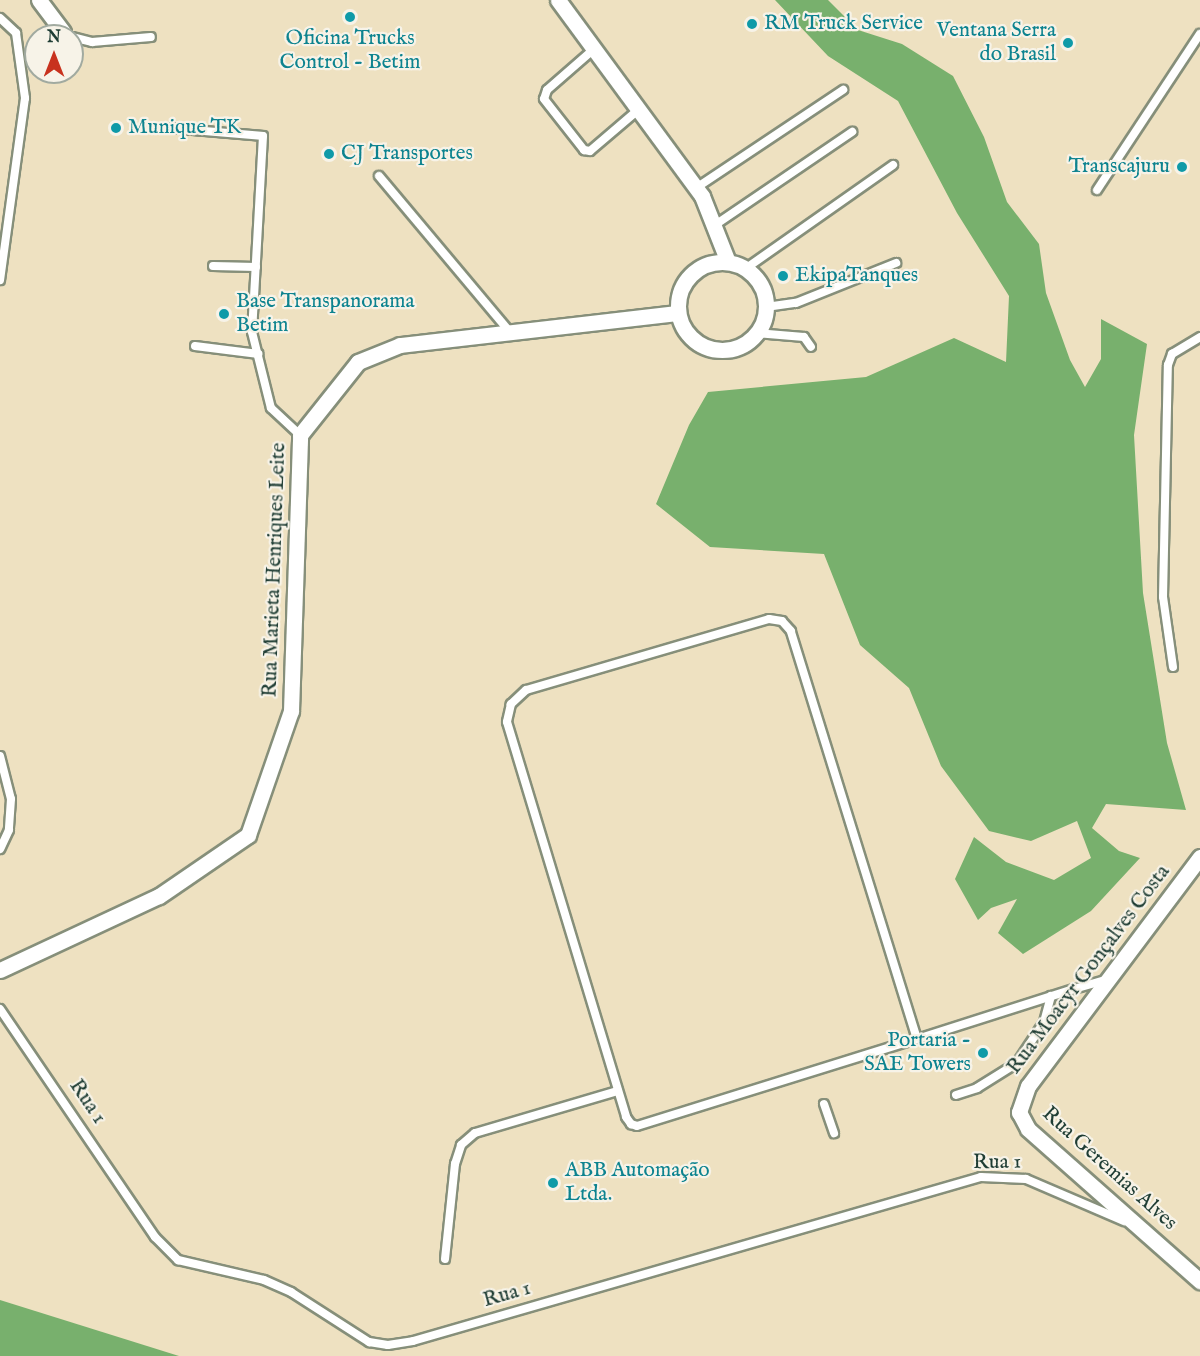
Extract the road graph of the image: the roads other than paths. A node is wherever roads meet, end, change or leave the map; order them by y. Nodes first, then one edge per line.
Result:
1 (39, 0) edge
2 (558, 0) edge
3 (0, 18) edge
4 (59, 24) edge
5 (1200, 34) edge
6 (151, 37) dead end
7 (84, 40) edge
8 (594, 49) junction
9 (843, 90) dead end
10 (638, 110) junction
11 (170, 128) dead end
12 (852, 132) dead end
13 (893, 165) dead end
14 (379, 176) dead end
15 (696, 188) junction
16 (1097, 190) dead end
17 (715, 225) junction
18 (728, 262) junction
19 (896, 263) dead end
20 (213, 266) dead end
21 (256, 267) junction
22 (745, 268) junction
23 (0, 280) edge
24 (766, 307) junction
25 (678, 313) junction
26 (510, 332) junction
27 (756, 333) junction
28 (1200, 337) edge
29 (195, 346) dead end
30 (811, 347) dead end
31 (258, 354) junction
32 (300, 435) junction
33 (1173, 667) dead end
34 (0, 756) edge
35 (0, 849) edge
36 (1200, 857) edge
37 (0, 970) edge
38 (1108, 979) junction
39 (1051, 996) junction
40 (0, 1009) edge
41 (917, 1039) junction
42 (618, 1091) junction
43 (956, 1095) dead end
44 (824, 1104) dead end
45 (1019, 1112) joint
46 (834, 1133) dead end
47 (1148, 1232) junction
48 (445, 1259) dead end
49 (1200, 1281) edge

1 - 4 street
2 - 8 street
3 - 23 lane
5 - 16 lane
6 - 7 lane
8 - 10 street
8 - 10 lane
9 - 15 lane
10 - 15 street
11 - 21 lane
12 - 17 lane
13 - 22 lane
14 - 26 lane
15 - 17 street
17 - 18 street
18 - 22 street
18 - 25 street
19 - 24 lane
20 - 21 lane
21 - 31 lane
22 - 24 street
24 - 27 street
25 - 26 street, Rua Marieta Henriques Leite
25 - 27 street
26 - 32 street, Rua Marieta Henriques Leite
27 - 30 lane
28 - 33 lane
29 - 31 lane
31 - 32 lane
32 - 37 street, Rua Marieta Henriques Leite
34 - 35 lane
36 - 38 street, Rua Moacyr Gonçalves Costa
38 - 39 lane
38 - 45 street, Rua Moacyr Gonçalves Costa
39 - 41 lane
39 - 43 lane
40 - 47 lane, Rua 1
41 - 42 lane
41 - 42 lane
42 - 48 lane
44 - 46 lane
45 - 47 street, Rua Geremias Alves
47 - 49 street, Rua Geremias Alves

